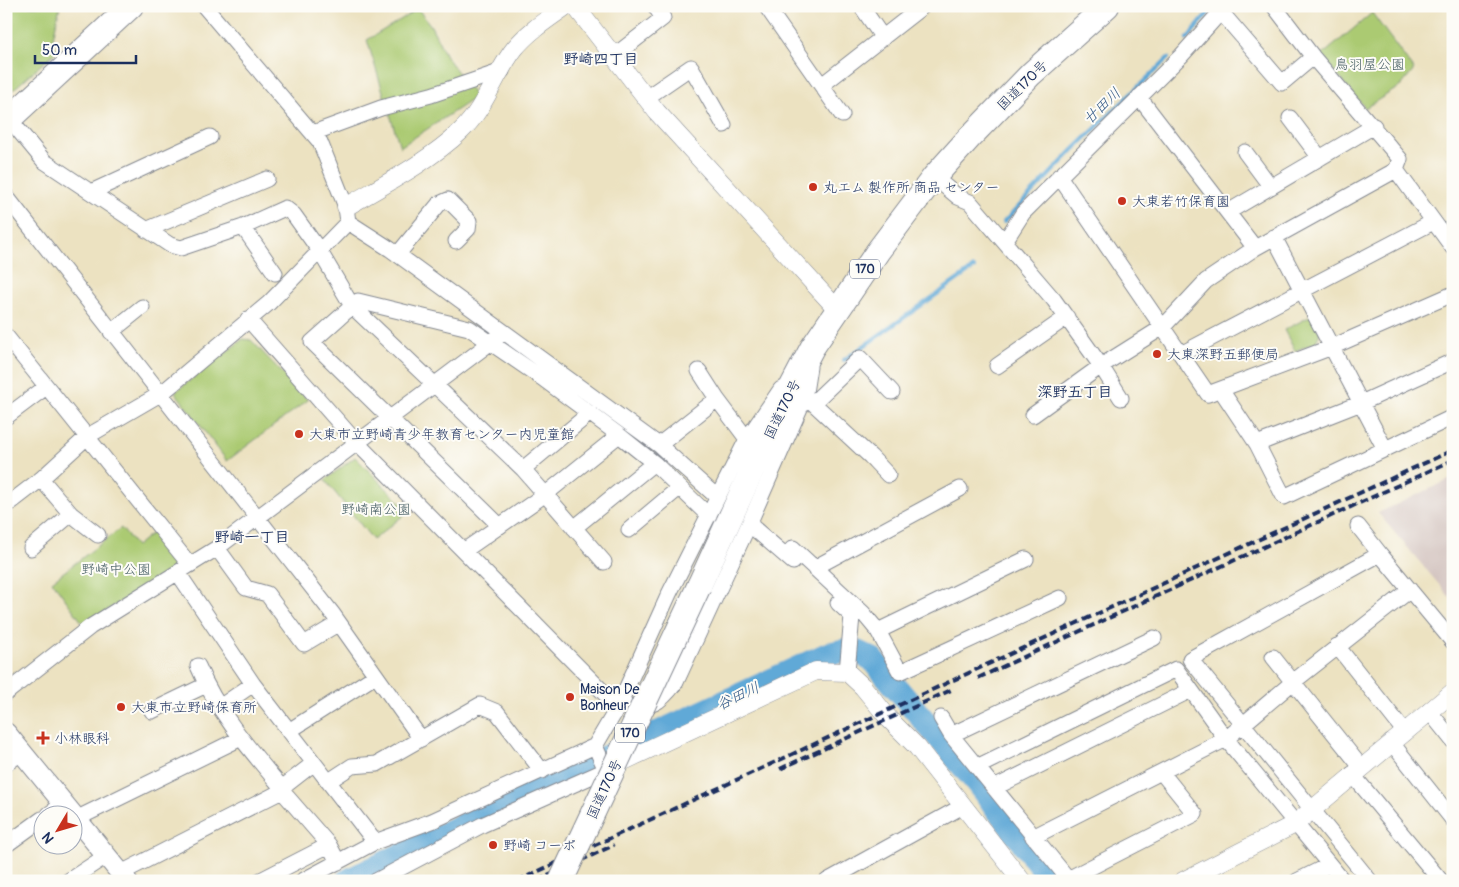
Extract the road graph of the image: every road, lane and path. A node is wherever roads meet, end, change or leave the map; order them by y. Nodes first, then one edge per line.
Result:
1 (131, 6) edge
2 (204, 6) edge
3 (566, 6) edge
4 (575, 6) edge
5 (656, 6) edge
6 (766, 6) edge
7 (861, 6) edge
8 (923, 6) edge
9 (1107, 6) edge
10 (1274, 6) edge
11 (1223, 9) edge
12 (883, 38) junction
13 (612, 57) junction
14 (1313, 57) junction
15 (502, 71) junction
16 (822, 85) junction
17 (1139, 97) junction
18 (646, 98) junction
19 (842, 115) dead end
20 (8, 118) edge
21 (1290, 118) dead end
22 (724, 124) dead end
23 (1374, 126) junction
24 (314, 133) junction
25 (210, 137) dead end
26 (1245, 152) dead end
27 (1320, 158) junction
28 (1396, 170) junction
29 (1059, 176) junction
30 (934, 177) junction
31 (267, 179) dead end
32 (1271, 187) junction
33 (91, 192) junction
34 (6, 196) edge
35 (1228, 212) junction
36 (347, 215) junction
37 (1442, 225) edge
38 (243, 228) junction
39 (146, 230) junction
40 (1274, 237) junction
41 (456, 241) dead end
42 (1005, 242) junction
43 (1255, 248) junction
44 (1453, 248) edge
45 (319, 250) junction
46 (398, 254) junction
47 (275, 272) dead end
48 (1303, 292) junction
49 (1453, 294) edge
50 (352, 306) junction
51 (142, 307) dead end
52 (837, 309) junction
53 (1067, 317) junction
54 (248, 320) junction
55 (1163, 328) junction
56 (111, 332) junction
57 (503, 333) junction
58 (6, 336) edge
59 (491, 343) junction
60 (1332, 347) junction
61 (812, 348) junction
62 (1181, 354) junction
63 (1453, 361) edge
64 (997, 366) dead end
65 (1101, 366) junction
66 (699, 371) dead end
67 (435, 386) junction
68 (46, 387) junction
69 (1221, 390) junction
70 (892, 392) dead end
71 (162, 393) junction
72 (1121, 398) dead end
73 (717, 399) junction
74 (808, 401) junction
75 (1361, 403) junction
76 (590, 413) junction
77 (1033, 415) dead end
78 (6, 417) edge
79 (1453, 418) edge
80 (390, 420) junction
81 (619, 435) junction
82 (88, 436) junction
83 (747, 440) junction
84 (356, 442) junction
85 (1257, 444) junction
86 (659, 445) junction
87 (1385, 449) junction
88 (654, 464) junction
89 (523, 469) junction
90 (888, 475) dead end
91 (41, 479) junction
92 (679, 488) junction
93 (960, 489) dead end
94 (544, 494) junction
95 (717, 498) junction
96 (6, 506) edge
97 (71, 514) junction
98 (257, 516) junction
99 (709, 516) junction
100 (750, 524) junction
101 (500, 526) junction
102 (1358, 526) dead end
103 (574, 528) junction
104 (629, 530) dead end
105 (98, 535) dead end
106 (32, 548) dead end
107 (217, 548) junction
108 (465, 550) junction
109 (1380, 554) junction
110 (786, 556) junction
111 (1026, 559) dead end
112 (604, 562) dead end
113 (814, 568) junction
114 (184, 569) junction
115 (1410, 590) junction
116 (1060, 598) dead end
117 (339, 623) junction
118 (878, 631) junction
119 (1154, 638) dead end
120 (1453, 642) edge
121 (1337, 646) junction
122 (1274, 657) dead end
123 (198, 666) dead end
124 (847, 672) junction
125 (375, 676) junction
126 (1293, 682) junction
127 (253, 684) junction
128 (206, 685) junction
129 (1191, 690) junction
130 (1453, 692) edge
131 (6, 693) edge
132 (220, 707) junction
133 (618, 707) junction
134 (152, 711) dead end
135 (1429, 712) junction
136 (941, 718) dead end
137 (1244, 724) junction
138 (289, 731) junction
139 (6, 733) edge
140 (951, 735) junction
141 (1397, 737) junction
142 (241, 738) junction
143 (421, 739) junction
144 (1226, 739) junction
145 (1453, 741) edge
146 (595, 746) junction
147 (14, 758) edge
148 (314, 763) junction
149 (976, 767) junction
150 (606, 770) junction
151 (1357, 770) junction
152 (542, 771) junction
153 (1162, 773) junction
154 (329, 781) junction
155 (994, 788) junction
156 (282, 790) junction
157 (55, 804) edge
158 (82, 805) edge
159 (963, 806) junction
160 (1312, 807) junction
161 (1453, 820) edge
162 (1294, 824) junction
163 (32, 826) edge
164 (82, 832) edge
165 (1033, 837) junction
166 (375, 842) junction
167 (6, 845) edge
168 (329, 845) junction
169 (106, 856) junction
170 (338, 862) junction
171 (1330, 865) junction
172 (124, 877) edge
173 (1069, 880) edge
174 (68, 881) edge
175 (259, 881) edge
176 (302, 881) edge
177 (376, 881) edge
178 (561, 881) edge
179 (827, 881) edge
180 (1022, 881) edge
181 (1183, 881) edge
182 (1297, 881) edge
183 (1343, 881) edge
184 (1370, 881) edge
185 (1440, 881) edge

1 - 20 highway
2 - 24 street
3 - 15 street
4 - 13 street
5 - 13 street
6 - 16 street
7 - 12 street
8 - 12 street
9 - 30 highway, 国道170号 / 170
10 - 14 street
11 - 14 street
11 - 17 street
12 - 16 street
13 - 18 street
14 - 23 street
15 - 24 street
15 - 36 street
16 - 19 street
17 - 29 street
17 - 35 street
18 - 22 street
18 - 52 street
20 - 33 street
21 - 27 street
23 - 27 street
23 - 28 street
24 - 36 street
25 - 33 street
26 - 32 street
27 - 32 street
28 - 37 street
28 - 40 street
29 - 42 street
29 - 55 street
30 - 42 street
30 - 52 highway, 国道170号 / 170
31 - 39 street
32 - 35 street
33 - 39 street
34 - 56 street
35 - 43 street
36 - 45 street
36 - 46 street
37 - 44 street
37 - 48 street
38 - 39 street
38 - 45 street
38 - 47 street
40 - 43 street
40 - 48 street
41 - 46 street
42 - 53 street
43 - 55 street
45 - 50 street
45 - 54 street
46 - 57 street
48 - 60 street
48 - 62 street
49 - 60 street
50 - 59 street
50 - 67 street
50 - 80 street
51 - 56 street
52 - 61 highway, 国道170号 / 170
53 - 64 street
53 - 65 street
54 - 71 street
54 - 84 street
55 - 62 street
55 - 65 street
56 - 71 street
57 - 59 street
57 - 86 street
58 - 68 street
59 - 67 street
59 - 76 street
60 - 69 street
60 - 75 street
61 - 74 street
61 - 83 street
61 - 178 highway, 国道170号 / 170, bridge
62 - 69 street
63 - 75 street
65 - 72 street
65 - 77 street
66 - 73 street
67 - 80 street
67 - 89 street
68 - 78 street
68 - 82 street
69 - 85 street
70 - 74 street
71 - 82 street
71 - 98 street
73 - 83 street
73 - 86 street
74 - 90 street
74 - 100 street
75 - 85 street
75 - 87 street
76 - 81 street
76 - 89 street
79 - 87 street
80 - 84 street
80 - 101 street
81 - 88 street
81 - 94 street
82 - 91 street
82 - 114 street
83 - 95 street
84 - 98 street
84 - 108 street
85 - 87 street
86 - 95 street
88 - 92 street
88 - 103 street
89 - 94 street
91 - 96 street
91 - 97 street
92 - 99 street
92 - 104 street
93 - 113 street
94 - 101 street
94 - 103 street
95 - 99 street
97 - 105 street
97 - 106 street
98 - 107 street
98 - 117 street
99 - 133 street
100 - 110 street
100 - 133 street
101 - 108 street
102 - 109 street
103 - 112 street
107 - 114 street
107 - 117 street
108 - 133 street
109 - 115 street
109 - 137 street
110 - 113 street
110 - 124 street
111 - 118 street
113 - 118 street
114 - 127 street
114 - 131 street
115 - 120 street
115 - 121 street
116 - 118 street
117 - 125 street
119 - 140 street
121 - 126 street
121 - 141 street
122 - 126 street
123 - 128 street
124 - 150 street
124 - 159 street
125 - 138 street
125 - 143 street
126 - 137 street
126 - 151 street
127 - 132 street
127 - 138 street
128 - 132 street
128 - 134 street
129 - 144 street
129 - 149 street
129 - 155 street
130 - 135 street
132 - 142 street
133 - 146 street
135 - 141 street
135 - 145 street
136 - 140 street
137 - 144 street
137 - 160 street
138 - 148 street
139 - 147 main road
140 - 149 street
141 - 151 street
141 - 161 street
142 - 156 street
142 - 158 street
143 - 152 street
143 - 154 street
144 - 153 street
144 - 162 street
146 - 150 street
146 - 152 street
147 - 157 main road
148 - 154 street
148 - 156 street
149 - 155 street
150 - 177 street
151 - 160 street
151 - 185 street
152 - 166 street
153 - 165 street
153 - 173 street
154 - 166 street
155 - 165 street
156 - 168 street
156 - 172 street
159 - 179 street
159 - 180 street
160 - 162 street
160 - 184 street
162 - 171 street
162 - 181 street
163 - 167 street
164 - 169 main road
165 - 173 street
166 - 170 street
168 - 170 street
168 - 175 street
169 - 172 main road
169 - 174 street
170 - 176 street
171 - 182 street
171 - 183 street

